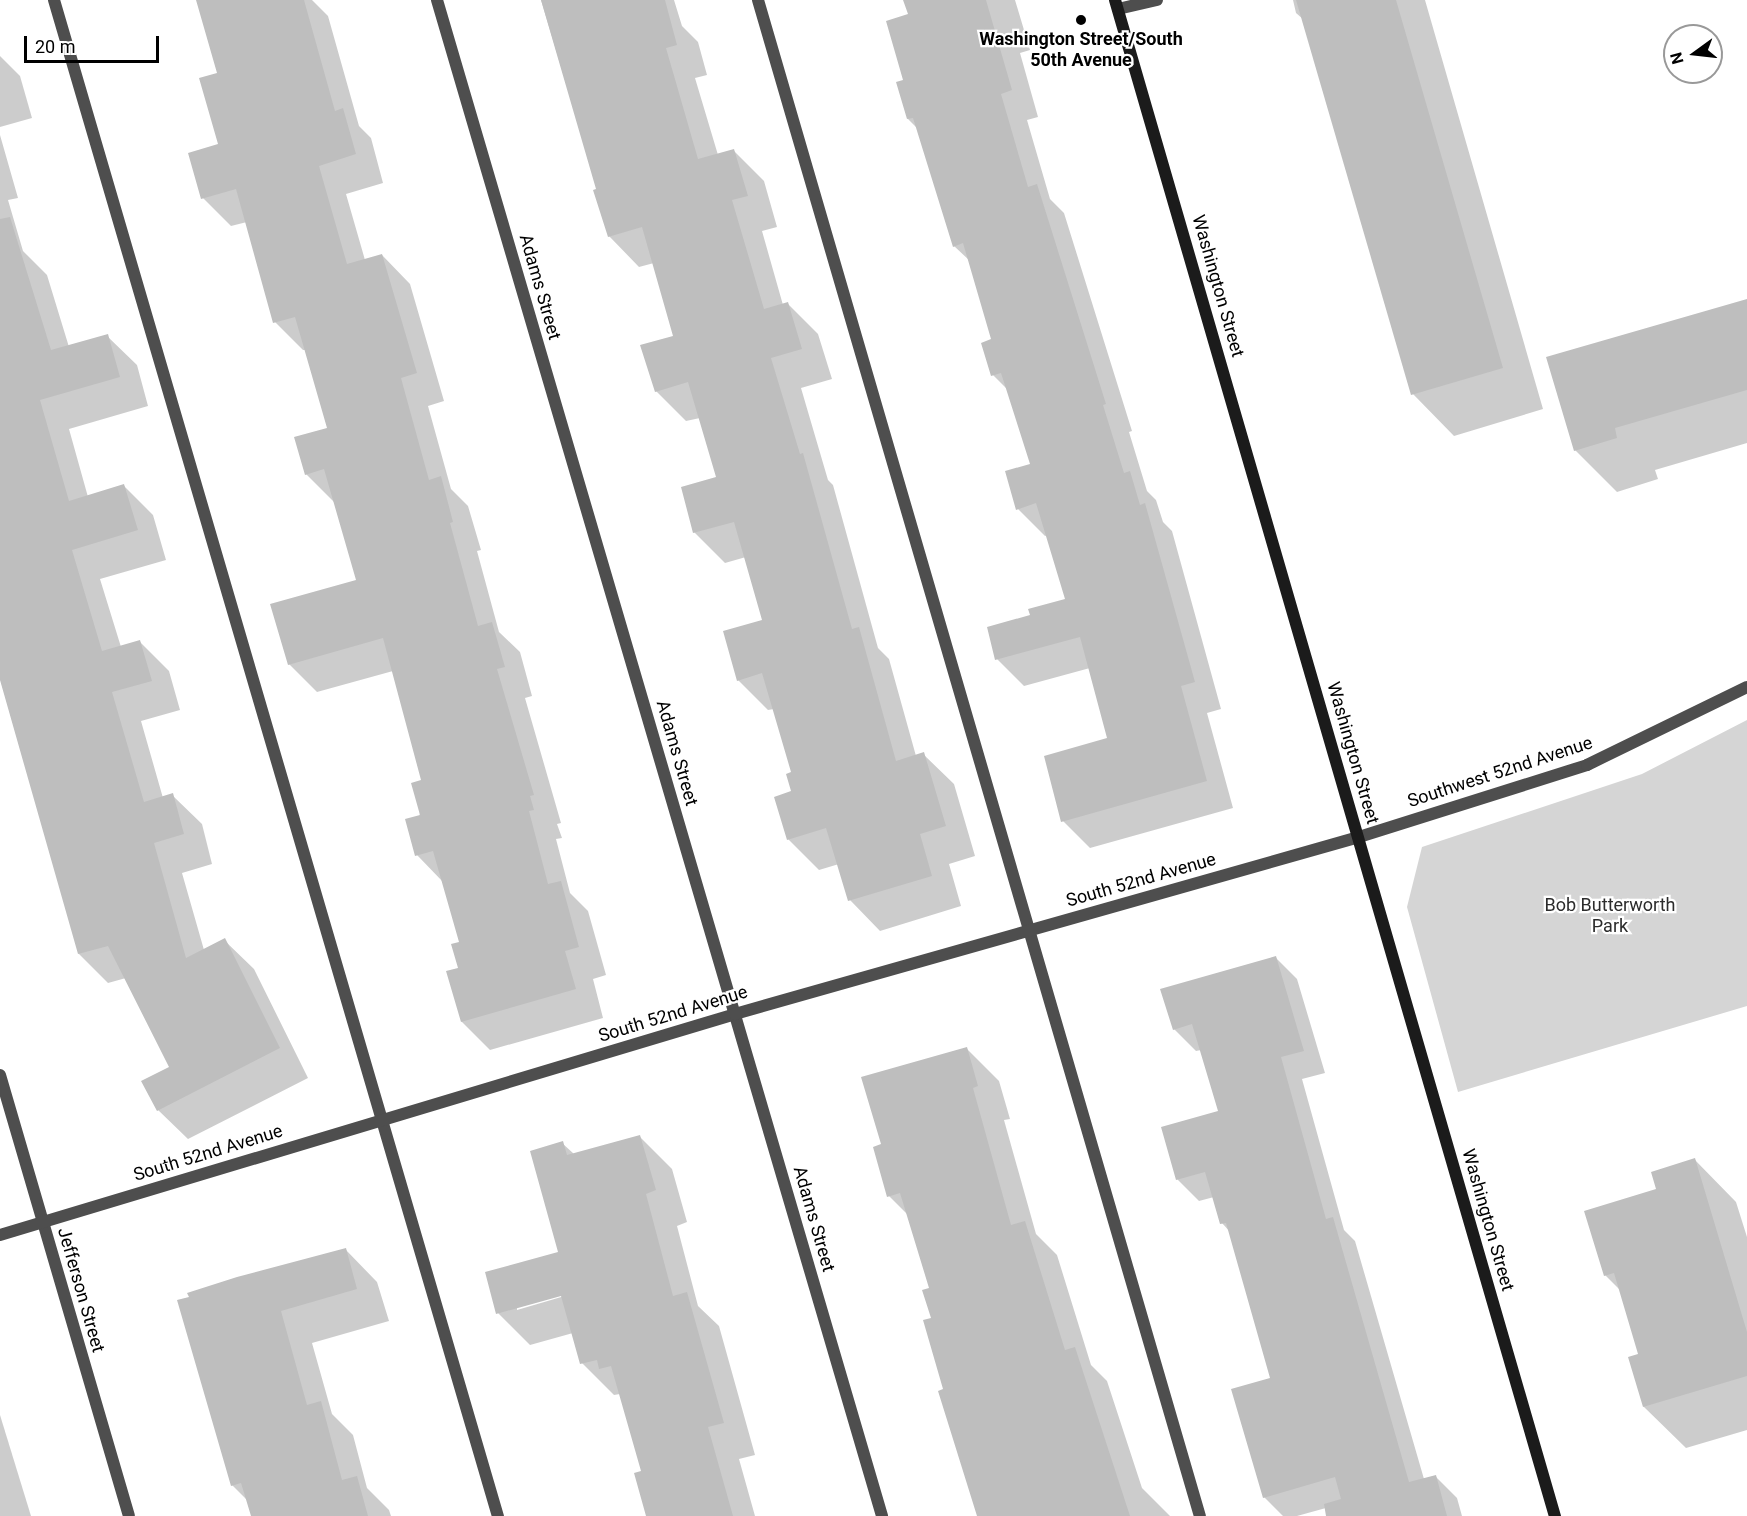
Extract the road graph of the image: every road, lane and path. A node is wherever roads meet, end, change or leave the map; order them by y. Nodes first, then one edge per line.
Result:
1 (54, 0) edge
2 (436, 0) edge
3 (758, 0) edge
4 (1157, 0) edge
5 (1117, 4) edge
6 (1747, 687) edge
7 (1359, 837) junction
8 (1029, 930) junction
9 (735, 1014) junction
10 (0, 1074) edge
11 (384, 1119) junction
12 (42, 1222) junction
13 (0, 1234) edge
14 (129, 1516) edge
15 (498, 1516) edge
16 (882, 1516) edge
17 (1200, 1516) edge
18 (1555, 1516) edge

1 - 11 street
2 - 9 street, Adams Street
3 - 8 street
4 - 5 street
5 - 7 street, Washington Street
6 - 7 street, Southwest 52nd Avenue
7 - 8 street, South 52nd Avenue
7 - 18 street, Washington Street
8 - 9 street, South 52nd Avenue
8 - 17 street
9 - 11 street, South 52nd Avenue
9 - 16 street, Adams Street
10 - 12 street, Jefferson Street
11 - 12 street, South 52nd Avenue
11 - 15 street
12 - 13 street, South 52nd Avenue
12 - 14 street, Jefferson Street

